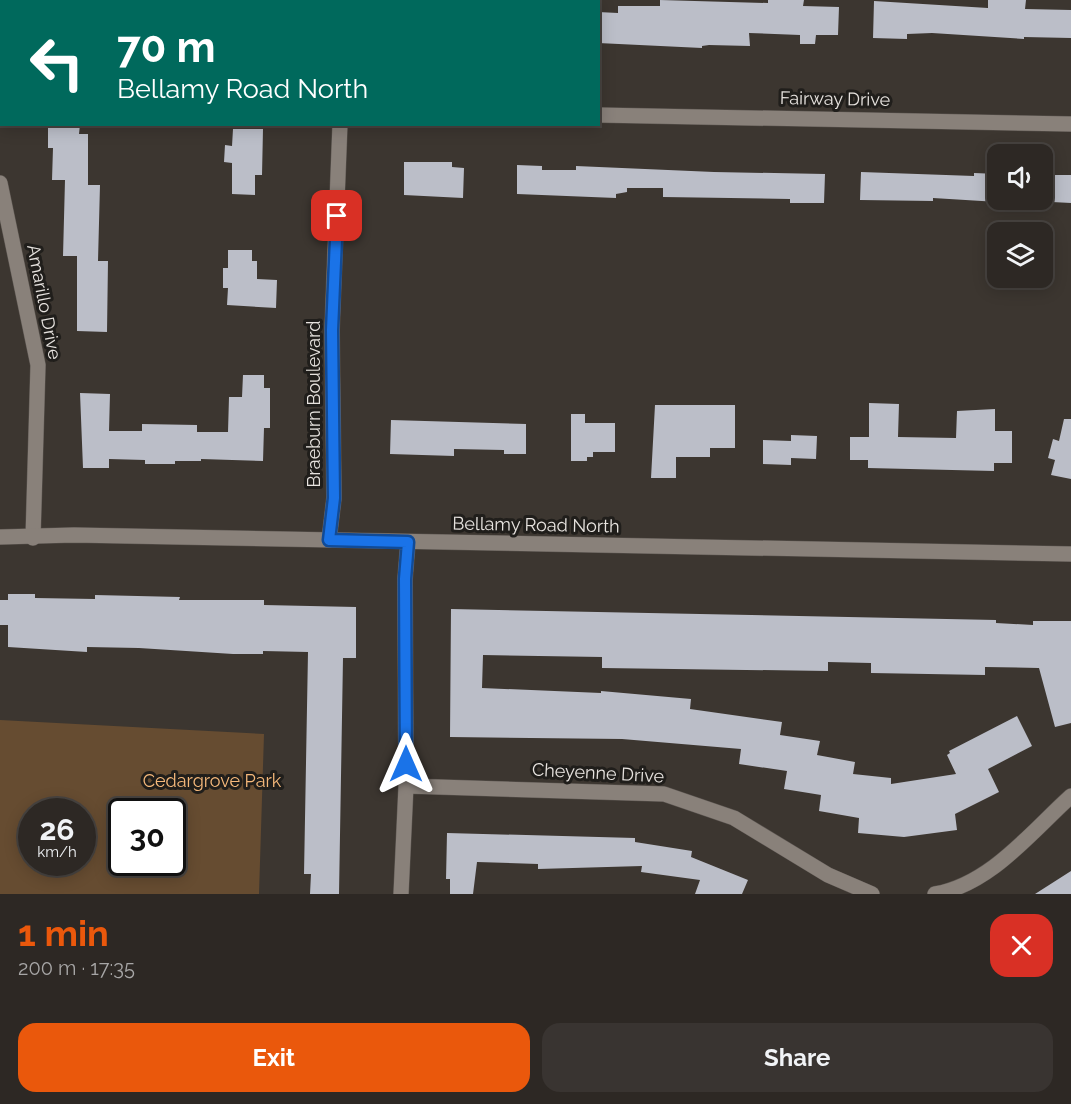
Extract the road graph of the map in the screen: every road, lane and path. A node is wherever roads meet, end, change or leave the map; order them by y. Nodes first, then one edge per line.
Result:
1 (600, 115) edge
2 (1071, 124) edge
3 (340, 126) edge
4 (0, 183) edge
5 (0, 537) edge
6 (33, 538) junction
7 (329, 540) junction
8 (408, 542) junction
9 (1071, 554) edge
10 (406, 786) junction
11 (1071, 796) edge
12 (401, 894) edge
13 (872, 894) edge
14 (935, 894) edge

1 - 2 street, Fairway Drive
3 - 7 street, Braeburn Boulevard
4 - 6 street, Amarillo Drive
5 - 6 street, Bellamy Road North
6 - 7 street, Bellamy Road North
7 - 8 street, Bellamy Road North
8 - 9 street, Bellamy Road North
8 - 10 street
10 - 12 street
10 - 13 street, Cheyenne Drive
11 - 14 street

